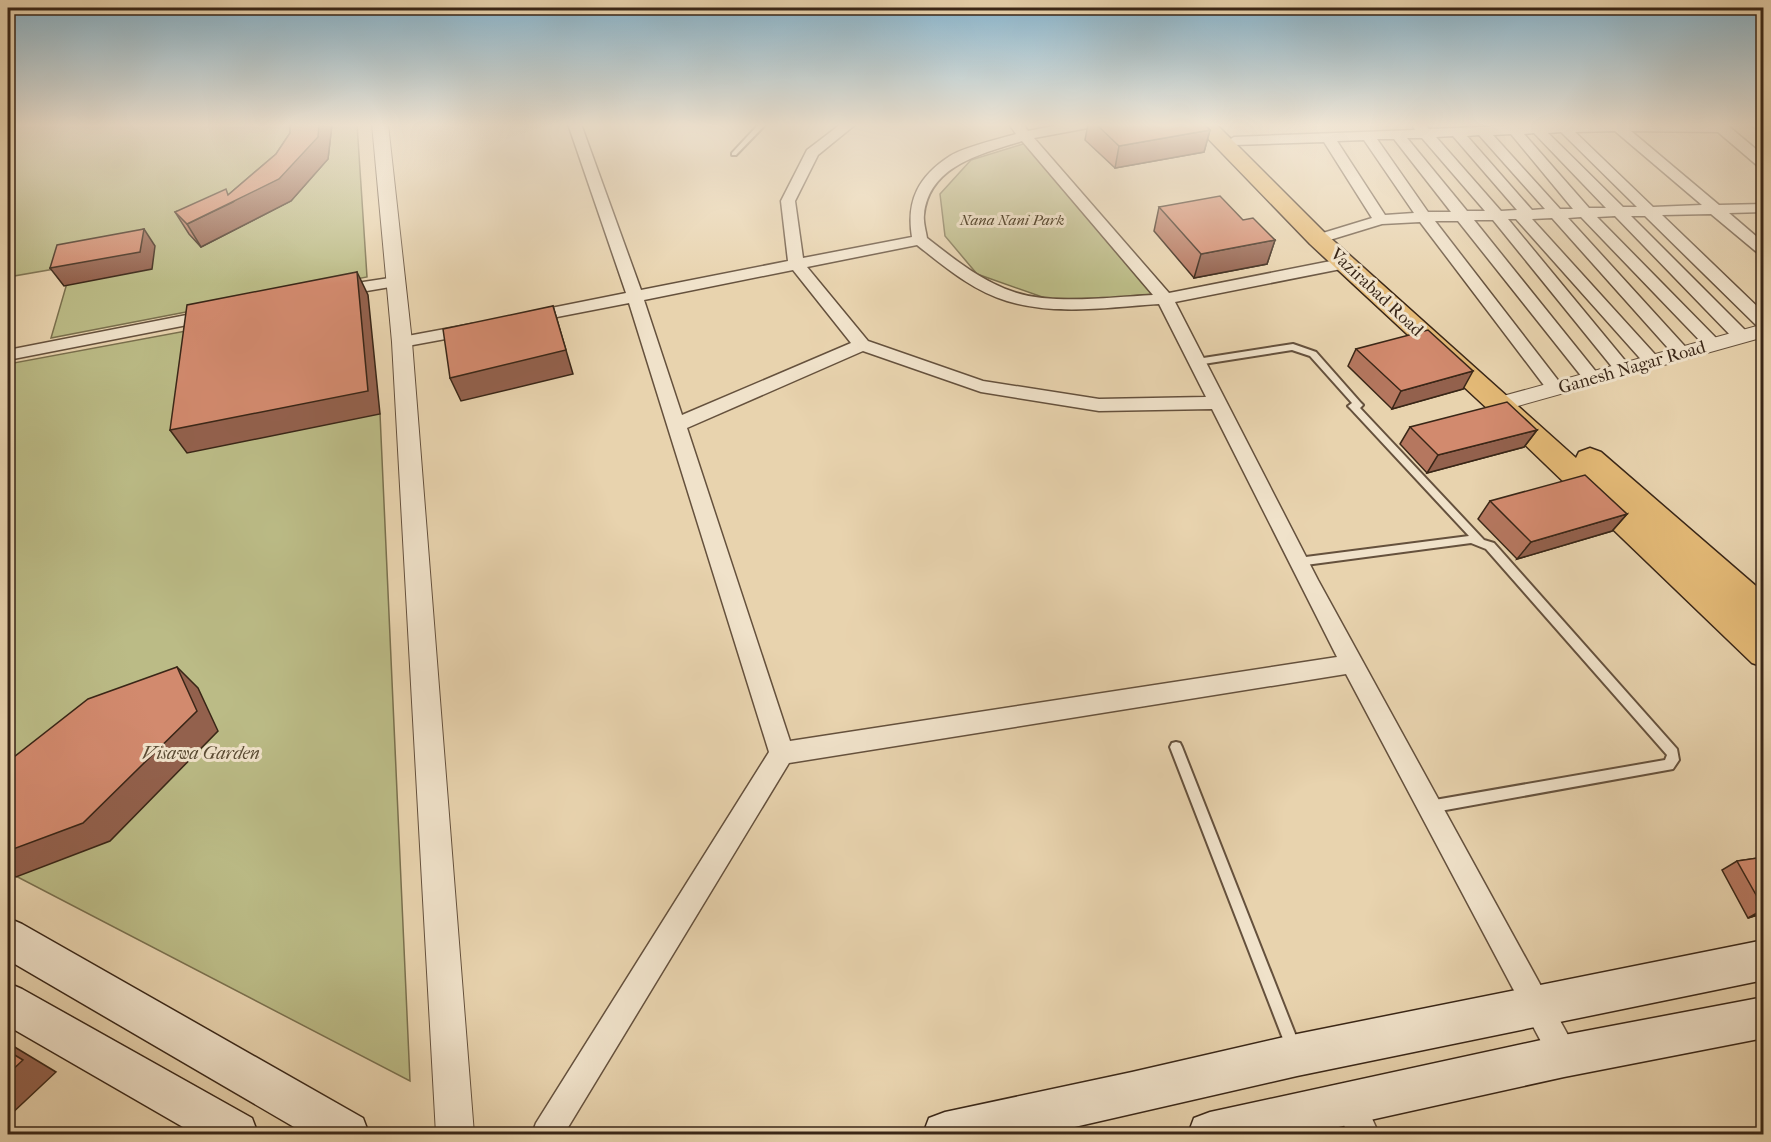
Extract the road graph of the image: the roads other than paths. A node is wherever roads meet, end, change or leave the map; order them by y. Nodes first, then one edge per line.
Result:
1 (385, 177) edge
2 (593, 177) edge
3 (800, 177) edge
4 (935, 177) edge
5 (1061, 177) edge
6 (1262, 177) edge
7 (1269, 177) edge
8 (1354, 177) edge
9 (1397, 177) edge
10 (1431, 177) edge
11 (1464, 177) edge
12 (1494, 177) edge
13 (1523, 177) edge
14 (1554, 177) edge
15 (1583, 177) edge
16 (1614, 177) edge
17 (1677, 177) edge
18 (1713, 208) junction
19 (1763, 208) edge
20 (1648, 210) junction
21 (1616, 211) junction
22 (1584, 212) junction
23 (1523, 213) junction
24 (1554, 213) junction
25 (1496, 214) junction
26 (1461, 216) junction
27 (1424, 217) junction
28 (1381, 220) junction
29 (1325, 236) junction
30 (920, 240) junction
31 (1764, 251) edge
32 (1346, 263) junction
33 (796, 264) junction
34 (396, 282) junction
35 (318, 294) edge
36 (635, 296) junction
37 (1165, 299) junction
38 (226, 312) edge
39 (507, 322) edge
40 (1764, 323) edge
41 (483, 326) edge
42 (1764, 330) edge
43 (1741, 336) junction
44 (402, 342) junction
45 (1713, 344) junction
46 (862, 345) junction
47 (1682, 352) junction
48 (8, 355) edge
49 (1652, 361) junction
50 (1197, 362) junction
51 (1623, 369) junction
52 (1592, 378) junction
53 (1555, 388) junction
54 (1511, 401) junction
55 (1218, 403) junction
56 (676, 425) junction
57 (1481, 541) junction
58 (1298, 562) junction
59 (1764, 614) edge
60 (1764, 653) edge
61 (1352, 664) junction
62 (1176, 747) dead end
63 (782, 753) junction
64 (1429, 807) junction
65 (8, 938) edge
66 (1764, 960) edge
67 (8, 1003) edge
68 (1536, 1007) junction
69 (1764, 1017) edge
70 (1297, 1055) junction
71 (1564, 1056) junction
72 (1357, 1119) edge
73 (236, 1134) edge
74 (347, 1134) edge
75 (455, 1134) edge
76 (547, 1134) edge
77 (945, 1134) edge
78 (1210, 1134) edge

1 - 34 street
2 - 36 street
3 - 33 street
4 - 30 street
5 - 37 street
6 - 29 main road, Vazirabad Road
7 - 29 main road, Vazirabad Road
8 - 28 street
9 - 27 street
10 - 26 street
11 - 25 street
12 - 23 street
13 - 24 street
14 - 22 street
15 - 21 street
16 - 20 street
17 - 18 street
18 - 19 street
18 - 20 street
18 - 31 street
20 - 21 street
20 - 40 street
21 - 22 street
21 - 43 street
22 - 24 street
22 - 45 street
23 - 24 street
23 - 25 street
23 - 49 street
24 - 47 street
25 - 26 street
25 - 51 street
26 - 27 street
26 - 52 street
27 - 28 street
27 - 53 street
28 - 29 street
29 - 32 main road, Vazirabad Road
29 - 54 main road, Vazirabad Road
30 - 33 street
30 - 37 street
32 - 37 street
32 - 54 main road, Vazirabad Road
33 - 36 street
33 - 46 street
34 - 35 street
34 - 44 street
36 - 39 street
36 - 56 street
37 - 50 street
38 - 48 street
41 - 44 street
42 - 43 street, Ganesh Nagar Road
43 - 45 street, Ganesh Nagar Road
44 - 75 street
45 - 47 street, Ganesh Nagar Road
46 - 55 street
46 - 56 street
47 - 49 street, Ganesh Nagar Road
49 - 51 street, Ganesh Nagar Road
50 - 55 street
50 - 57 lane
51 - 52 street, Ganesh Nagar Road
52 - 53 street, Ganesh Nagar Road
53 - 54 street, Ganesh Nagar Road
54 - 59 main road, Vazirabad Road
54 - 60 main road, Vazirabad Road
55 - 58 street
56 - 63 street
57 - 58 lane
57 - 64 lane
58 - 61 street
61 - 63 street
61 - 64 street
62 - 70 lane
63 - 76 street
64 - 68 street
65 - 74 main road
66 - 68 main road
67 - 73 main road
68 - 70 main road
68 - 71 street
69 - 71 main road
70 - 77 main road
71 - 72 main road
72 - 78 main road

